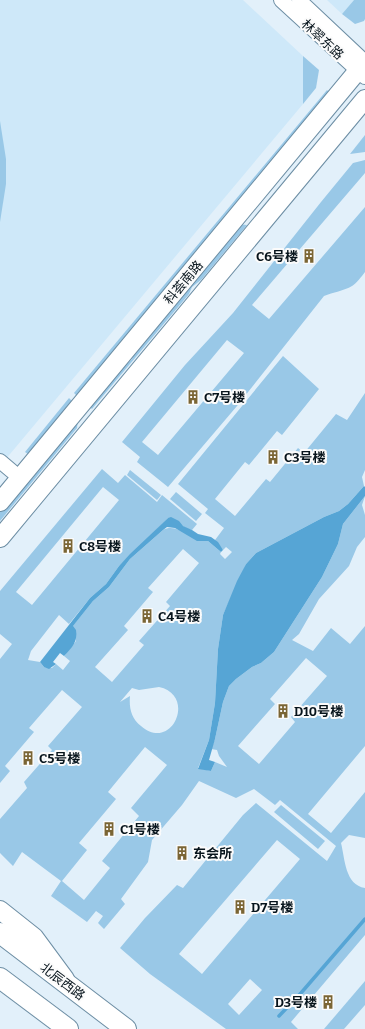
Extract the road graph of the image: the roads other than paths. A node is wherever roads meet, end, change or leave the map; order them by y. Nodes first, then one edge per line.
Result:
1 (282, 0) edge
2 (299, 0) edge
3 (364, 68) edge
4 (365, 99) edge
5 (248, 240) junction
6 (0, 461) edge
7 (20, 478) junction
8 (0, 502) edge
9 (0, 538) edge
10 (0, 910) edge
11 (0, 933) edge
12 (0, 978) edge
13 (70, 986) junction
14 (68, 1029) edge
15 (126, 1029) edge

1 - 3 street, 林翠东路
2 - 3 street, 林翠东路
3 - 5 street
3 - 7 street, 科荟南路
4 - 5 street, 科荟南路
5 - 9 street, 科荟南路
6 - 7 street
7 - 8 street, 科荟南路
10 - 13 street
11 - 13 main road, 北辰西路
12 - 14 main road
13 - 15 main road, 北辰西路

